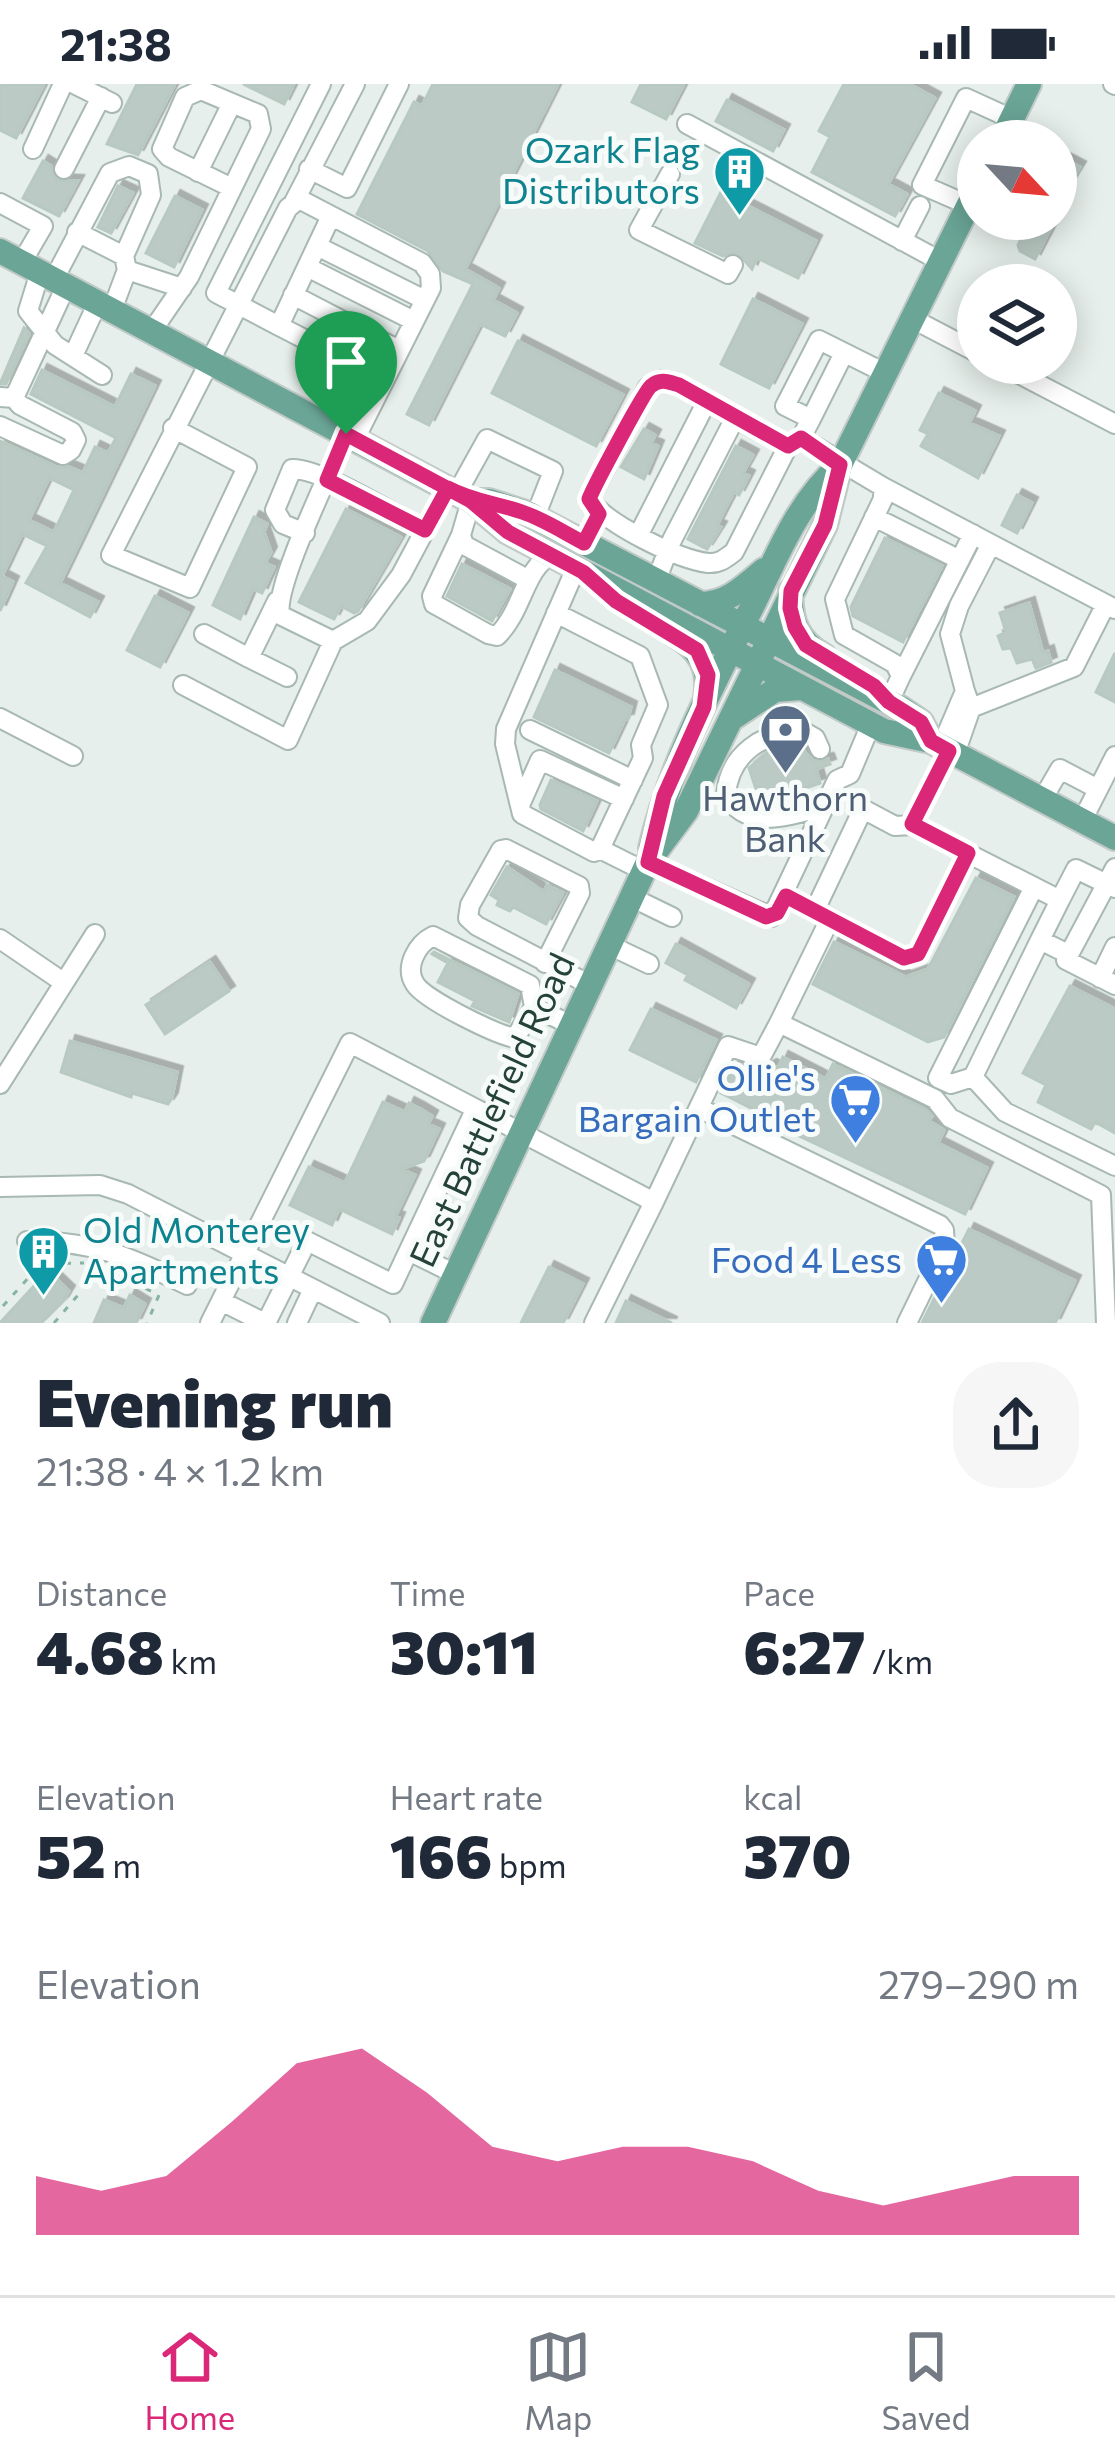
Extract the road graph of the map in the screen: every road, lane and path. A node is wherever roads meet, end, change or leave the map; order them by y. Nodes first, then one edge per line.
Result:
1 (64, 84) edge
2 (74, 84) edge
3 (321, 84) edge
4 (355, 84) edge
5 (399, 84) edge
6 (1029, 84) edge
7 (232, 103) junction
8 (994, 120) edge
9 (1011, 120) edge
10 (686, 124) dead end
11 (33, 149) dead end
12 (64, 169) dead end
13 (309, 169) junction
14 (198, 172) junction
15 (670, 174) dead end
16 (232, 188) junction
17 (957, 192) edge
18 (0, 202) edge
19 (294, 202) junction
20 (920, 206) dead end
21 (332, 216) junction
22 (957, 227) edge
23 (77, 232) junction
24 (902, 241) junction
25 (317, 246) junction
26 (940, 261) junction
27 (125, 263) junction
28 (733, 265) dead end
29 (307, 268) junction
30 (37, 270) edge
31 (182, 288) junction
32 (293, 295) junction
33 (425, 300) junction
34 (238, 304) junction
35 (105, 306) junction
36 (911, 318) junction
37 (414, 321) junction
38 (278, 326) junction
39 (45, 328) junction
40 (152, 332) junction
41 (957, 338) edge
42 (399, 350) junction
43 (844, 352) junction
44 (73, 356) junction
45 (209, 361) junction
46 (885, 374) junction
47 (102, 375) dead end
48 (384, 380) junction
49 (1043, 384) edge
50 (7, 398) edge
51 (706, 401) junction
52 (735, 418) junction
53 (811, 419) junction
54 (1115, 424) edge
55 (0, 426) edge
56 (173, 428) junction
57 (351, 436) junction
58 (795, 442) junction
59 (840, 465) junction
60 (327, 480) junction
61 (883, 487) junction
62 (459, 494) junction
63 (599, 514) junction
64 (535, 517) junction
65 (874, 517) junction
66 (425, 530) junction
67 (305, 533) junction
68 (639, 535) junction
69 (461, 536) junction
70 (982, 539) junction
71 (584, 543) junction
72 (668, 550) junction
73 (551, 555) junction
74 (775, 560) junction
75 (960, 560) junction
76 (580, 570) junction
77 (529, 580) junction
78 (656, 581) junction
79 (791, 591) junction
80 (277, 601) junction
81 (700, 604) junction
82 (1111, 607) edge
83 (556, 613) junction
84 (742, 626) junction
85 (204, 634) dead end
86 (767, 639) junction
87 (334, 641) junction
88 (730, 650) junction
89 (249, 658) junction
90 (756, 663) junction
91 (901, 676) junction
92 (287, 677) dead end
93 (183, 685) dead end
94 (805, 689) junction
95 (968, 699) junction
96 (520, 701) junction
97 (889, 702) junction
98 (704, 707) junction
99 (0, 718) edge
100 (729, 721) junction
101 (871, 724) junction
102 (944, 748) junction
103 (73, 756) dead end
104 (1115, 756) edge
105 (643, 758) junction
106 (828, 765) junction
107 (673, 772) junction
108 (1098, 789) junction
109 (628, 790) junction
110 (1042, 800) junction
111 (520, 805) junction
112 (825, 806) junction
113 (1082, 821) junction
114 (912, 824) junction
115 (1115, 838) edge
116 (600, 849) junction
117 (968, 853) junction
118 (646, 867) junction
119 (1112, 880) edge
120 (1034, 887) junction
121 (786, 896) junction
122 (631, 897) junction
123 (1060, 900) junction
124 (822, 915) junction
125 (672, 917) dead end
126 (95, 934) dead end
127 (613, 936) junction
128 (0, 939) edge
129 (1040, 940) junction
130 (1115, 947) edge
131 (1069, 954) junction
132 (545, 963) junction
133 (650, 964) dead end
134 (64, 982) junction
135 (1107, 982) edge
136 (590, 985) junction
137 (534, 1007) junction
138 (779, 1023) junction
139 (572, 1025) junction
140 (973, 1077) junction
141 (0, 1084) edge
142 (699, 1108) junction
143 (476, 1109) junction
144 (521, 1133) junction
145 (1115, 1166) edge
146 (0, 1187) edge
147 (654, 1202) junction
148 (27, 1241) dead end
149 (409, 1251) junction
150 (244, 1253) junction
151 (41, 1263) junction
152 (20, 1264) dead end
153 (93, 1265) junction
154 (455, 1274) junction
155 (289, 1276) junction
156 (187, 1285) dead end
157 (313, 1288) junction
158 (220, 1301) junction
159 (3, 1306) dead end
160 (54, 1323) edge
161 (147, 1323) edge
162 (210, 1323) edge
163 (266, 1323) edge
164 (297, 1323) edge
165 (380, 1323) edge
166 (433, 1323) edge
167 (594, 1323) edge
168 (907, 1323) edge
169 (1106, 1323) edge

1 - 11 street
2 - 12 street
3 - 34 street
4 - 13 street
5 - 13 street
6 - 9 main road
7 - 14 street
7 - 14 street
7 - 16 street
8 - 17 street
10 - 24 street
13 - 19 street
14 - 16 street
15 - 28 street
16 - 31 street
18 - 30 street
19 - 21 street
19 - 34 street
20 - 24 street
21 - 25 street
21 - 33 street
22 - 26 main road
23 - 27 street
23 - 27 street
23 - 30 street
24 - 26 street
25 - 29 street
25 - 33 street
26 - 36 main road
27 - 31 street
27 - 35 street
29 - 32 street
29 - 37 street
30 - 35 main road
30 - 39 street
30 - 39 street
31 - 40 street
32 - 38 street
32 - 42 street
33 - 37 street
34 - 38 street
34 - 45 street
35 - 40 main road
35 - 44 street
36 - 41 street
36 - 46 main road
37 - 42 street
38 - 48 street
39 - 44 street
39 - 50 street
40 - 45 main road
42 - 48 street
43 - 46 street
43 - 53 street
43 - 53 street
44 - 47 street
45 - 56 street
45 - 57 main road
46 - 59 main road
48 - 57 street
49 - 54 street
50 - 55 street
51 - 52 street
51 - 63 street
51 - 68 street
52 - 58 street
52 - 72 street
53 - 58 street
56 - 56 street
57 - 60 street
57 - 62 main road
58 - 59 street
58 - 72 street
59 - 61 street
59 - 74 main road
59 - 79 main road
60 - 66 street
60 - 67 street
60 - 67 street
61 - 65 street
61 - 70 street
62 - 64 main road
62 - 64 street
62 - 66 street
62 - 69 street
62 - 73 main road
63 - 68 street
63 - 71 street
64 - 71 main road
65 - 75 street
65 - 91 street
66 - 87 street
67 - 80 street
68 - 72 street
69 - 77 street
69 - 77 street
70 - 75 street
70 - 82 street
70 - 95 street
71 - 78 main road
72 - 78 street
73 - 76 main road
73 - 77 street
74 - 81 main road
74 - 84 main road
75 - 91 street
76 - 83 street
76 - 88 main road
76 - 98 main road
78 - 81 main road
79 - 86 main road
79 - 97 main road
80 - 87 street
80 - 89 street
81 - 84 main road
82 - 95 street
83 - 96 street
83 - 105 street
84 - 86 main road
84 - 88 main road
85 - 89 street
86 - 90 main road
86 - 97 main road
87 - 93 street
88 - 90 main road
88 - 98 main road
89 - 92 street
90 - 94 main road
90 - 100 main road
91 - 97 street
94 - 100 main road
94 - 101 main road
95 - 102 street
96 - 109 street
96 - 111 street
97 - 102 main road
98 - 107 main road
99 - 103 street
100 - 118 main road
101 - 102 main road
101 - 106 street
102 - 110 main road
102 - 114 street
104 - 108 street
105 - 107 street
105 - 109 street
106 - 112 street
106 - 112 street
107 - 118 main road
108 - 110 street
108 - 113 street
109 - 111 street
109 - 116 street
110 - 113 main road
111 - 116 street
112 - 121 street
113 - 115 main road
114 - 117 street
114 - 124 street
116 - 118 street
117 - 120 street
117 - 124 street
118 - 121 street
118 - 122 main road, East Battlefield Road
119 - 123 street
119 - 131 street
120 - 123 street
120 - 140 street
121 - 124 street
122 - 125 street
122 - 127 main road, East Battlefield Road
123 - 129 street
124 - 138 street
126 - 134 street
127 - 133 street
127 - 136 main road, East Battlefield Road
128 - 134 street
129 - 131 street
129 - 140 street
130 - 135 street
131 - 135 street
132 - 132 street
132 - 136 street
134 - 141 street
136 - 139 main road, East Battlefield Road
137 - 137 street
137 - 139 street
138 - 142 street
138 - 169 street
139 - 144 main road, East Battlefield Road
140 - 145 street
142 - 147 street
142 - 168 street
143 - 144 street
143 - 149 street
143 - 150 street
144 - 147 street
144 - 154 main road, East Battlefield Road
146 - 150 street
147 - 167 street
148 - 156 street
149 - 154 street
149 - 155 street
150 - 155 street
150 - 158 street
151 - 152 path
151 - 153 path
151 - 159 path
153 - 160 path
153 - 161 path
154 - 166 main road, East Battlefield Road
155 - 157 street
155 - 163 street
157 - 164 street
157 - 165 street
158 - 162 street
158 - 163 street

